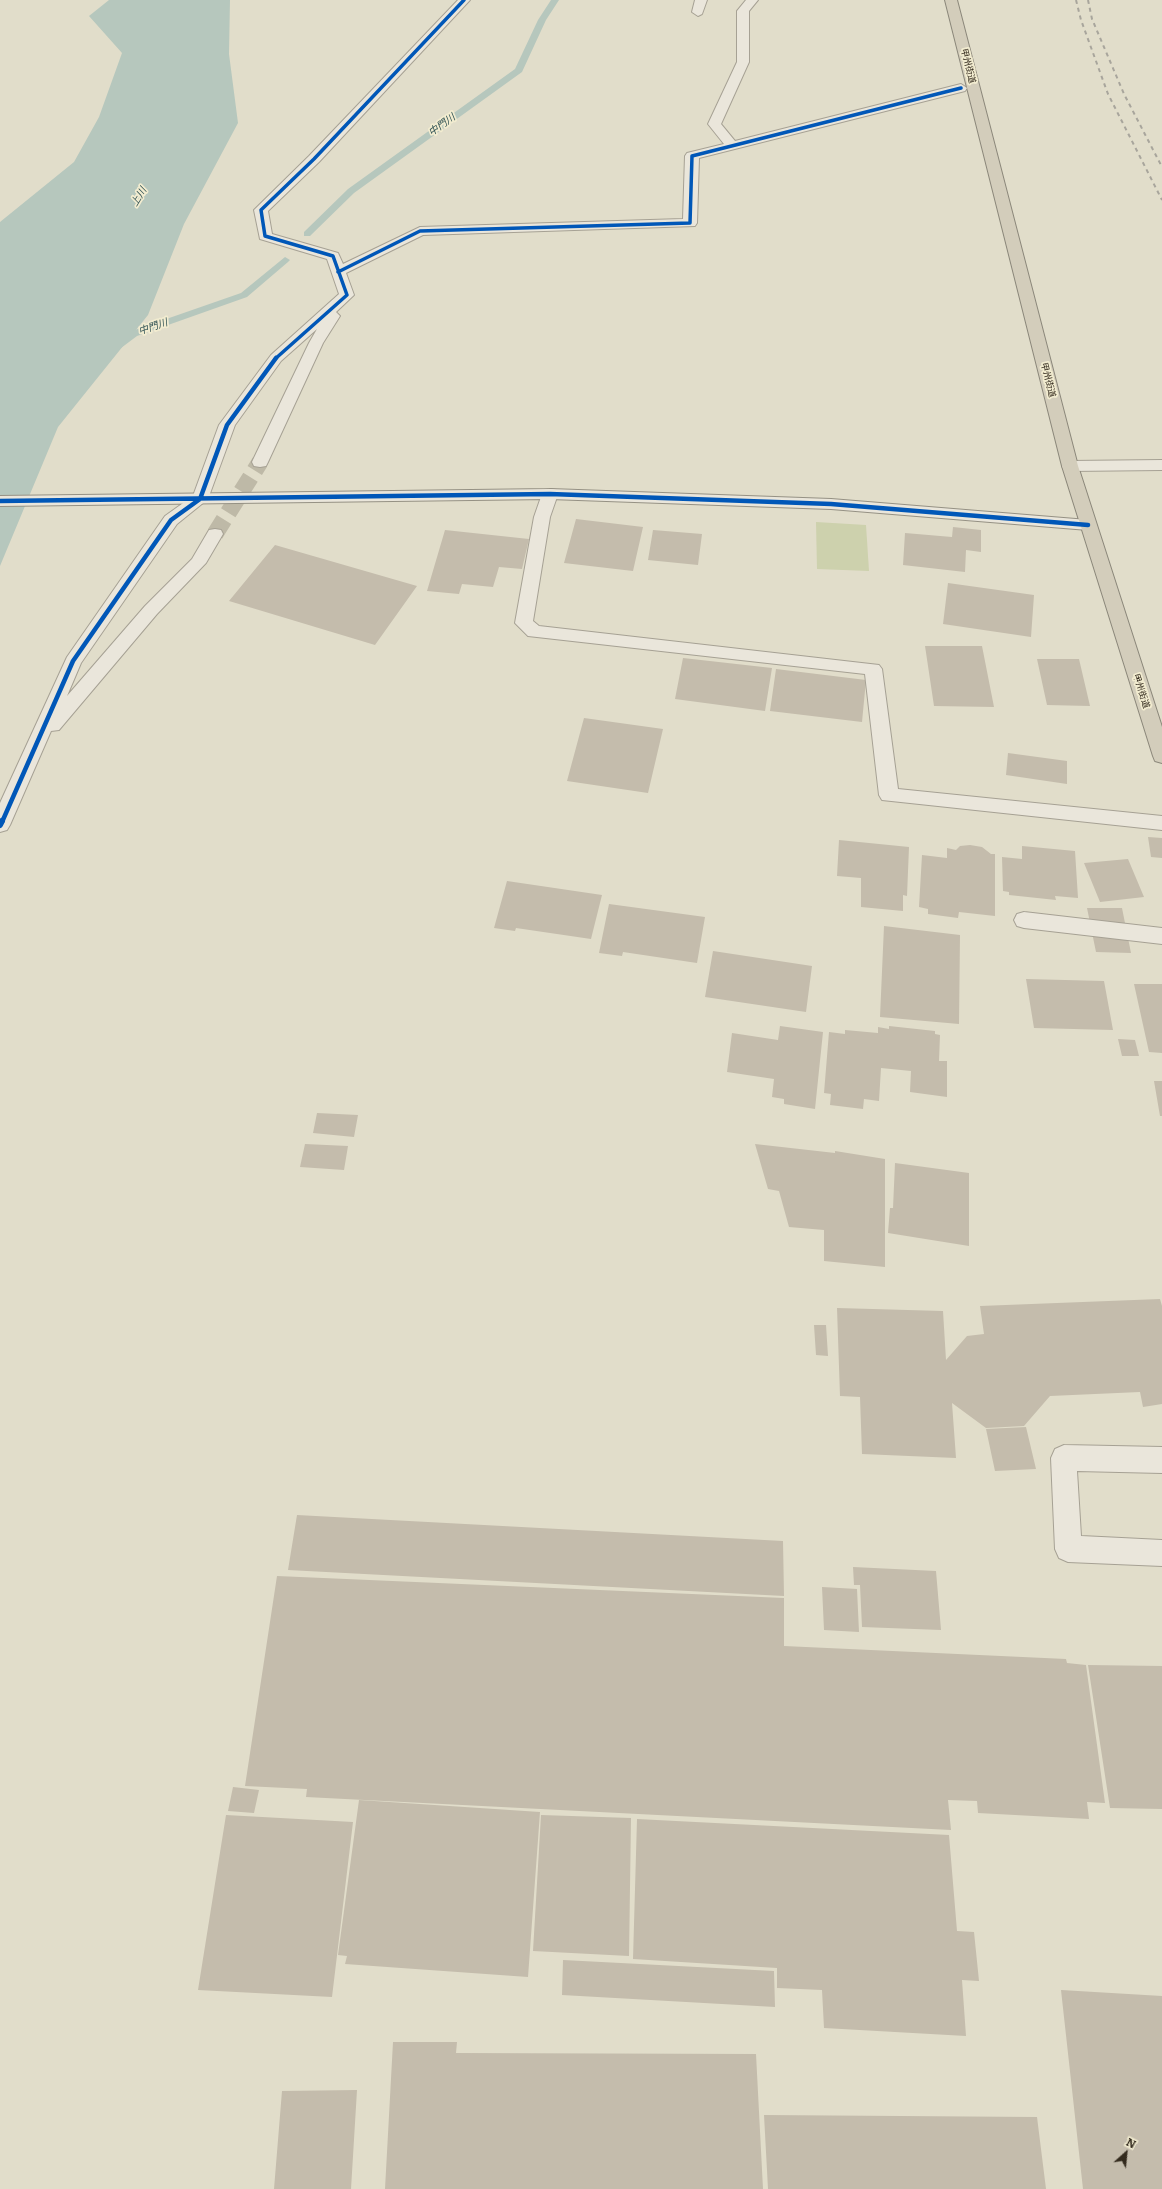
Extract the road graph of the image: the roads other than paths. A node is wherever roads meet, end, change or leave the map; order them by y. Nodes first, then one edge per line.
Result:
1 (464, 0) edge
2 (701, 0) edge
3 (752, 0) edge
4 (951, 0) edge
5 (698, 12) dead end
6 (962, 88) dead end
7 (732, 146) junction
8 (338, 272) junction
9 (347, 295) junction
10 (260, 462) tunnel mouth
11 (1162, 465) edge
12 (1070, 466) junction
13 (550, 494) junction
14 (200, 499) junction
15 (0, 501) edge
16 (1088, 525) junction
17 (215, 534) tunnel mouth
18 (35, 744) junction
19 (1162, 756) edge
20 (1162, 823) edge
21 (0, 825) edge
22 (1024, 920) dead end
23 (1162, 936) edge
24 (1162, 1460) edge
25 (1162, 1553) edge

1 - 8 street
2 - 5 street
3 - 7 street
4 - 12 highway, 甲州街道
6 - 7 street
7 - 8 street
8 - 9 street
9 - 10 street
9 - 14 street
11 - 12 street
12 - 16 highway, 甲州街道
13 - 14 street
13 - 16 street
13 - 20 street
14 - 15 street
14 - 18 street
16 - 19 highway, 甲州街道
17 - 18 street
18 - 21 street
22 - 23 street
24 - 25 street

